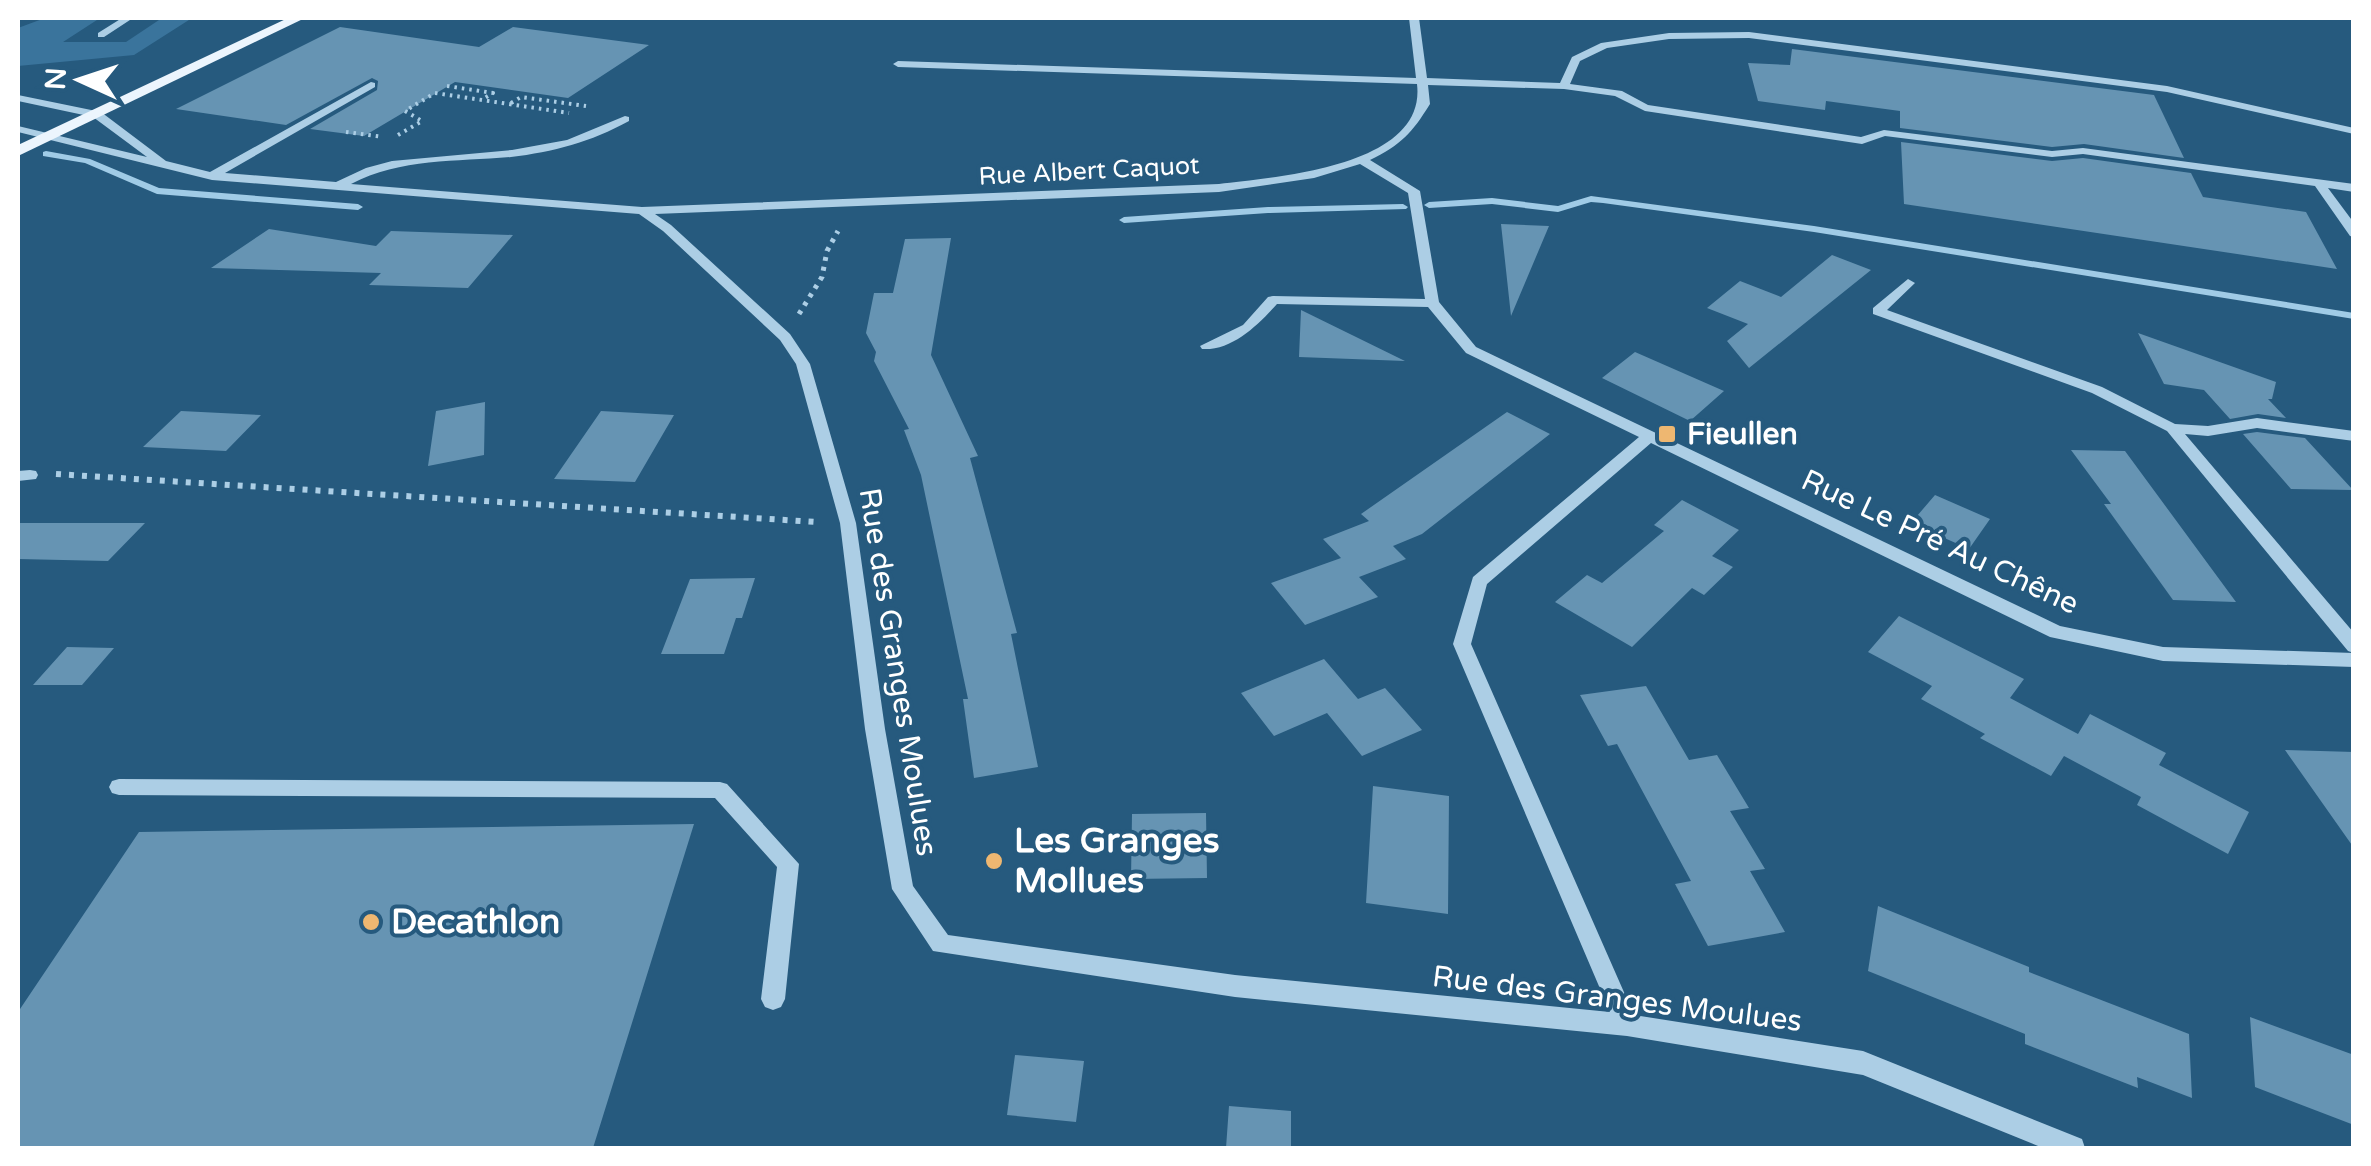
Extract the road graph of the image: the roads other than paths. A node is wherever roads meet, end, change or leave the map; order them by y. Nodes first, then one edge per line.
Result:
1 (128, 18) edge
2 (266, 18) edge
3 (298, 18) edge
4 (1414, 18) edge
5 (100, 35) dead end
6 (898, 64) dead end
7 (1422, 81) junction
8 (371, 85) dead end
9 (1564, 86) junction
10 (18, 98) edge
11 (74, 108) junction
12 (97, 114) junction
13 (625, 119) dead end
14 (20, 131) edge
15 (2354, 131) edge
16 (48, 136) junction
17 (18, 151) edge
18 (1361, 160) junction
19 (168, 168) junction
20 (212, 176) junction
21 (2319, 184) junction
22 (335, 188) junction
23 (2354, 188) edge
24 (642, 211) junction
25 (2354, 233) edge
26 (1908, 283) dead end
27 (1432, 303) junction
28 (1207, 346) dead end
29 (2172, 428) junction
30 (1650, 436) junction
31 (2354, 436) edge
32 (2354, 646) edge
33 (2354, 660) edge
34 (119, 788) dead end
35 (773, 999) dead end
36 (1627, 1025) junction
37 (2074, 1148) edge

1 - 5 street
2 - 11 main road
3 - 12 main road
4 - 7 street, Rue Albert Caquot
6 - 7 street
7 - 9 street
7 - 18 street, Rue Albert Caquot
8 - 20 street
9 - 15 street
9 - 21 street
10 - 11 street
11 - 12 street
11 - 14 main road
12 - 16 main road
12 - 19 street
13 - 22 street
14 - 16 street
16 - 17 main road
16 - 19 street
18 - 24 street, Rue Albert Caquot
18 - 27 street
19 - 20 street
20 - 22 street
21 - 23 street
21 - 25 street
22 - 24 street
24 - 36 street, Rue des Granges Moulues
26 - 29 street
27 - 28 street
27 - 30 street, Rue Le Pré Au Chêne
29 - 31 street
29 - 32 street
30 - 33 street, Rue Le Pré Au Chêne
30 - 36 street
34 - 35 street
36 - 37 street, Rue des Granges Moulues

